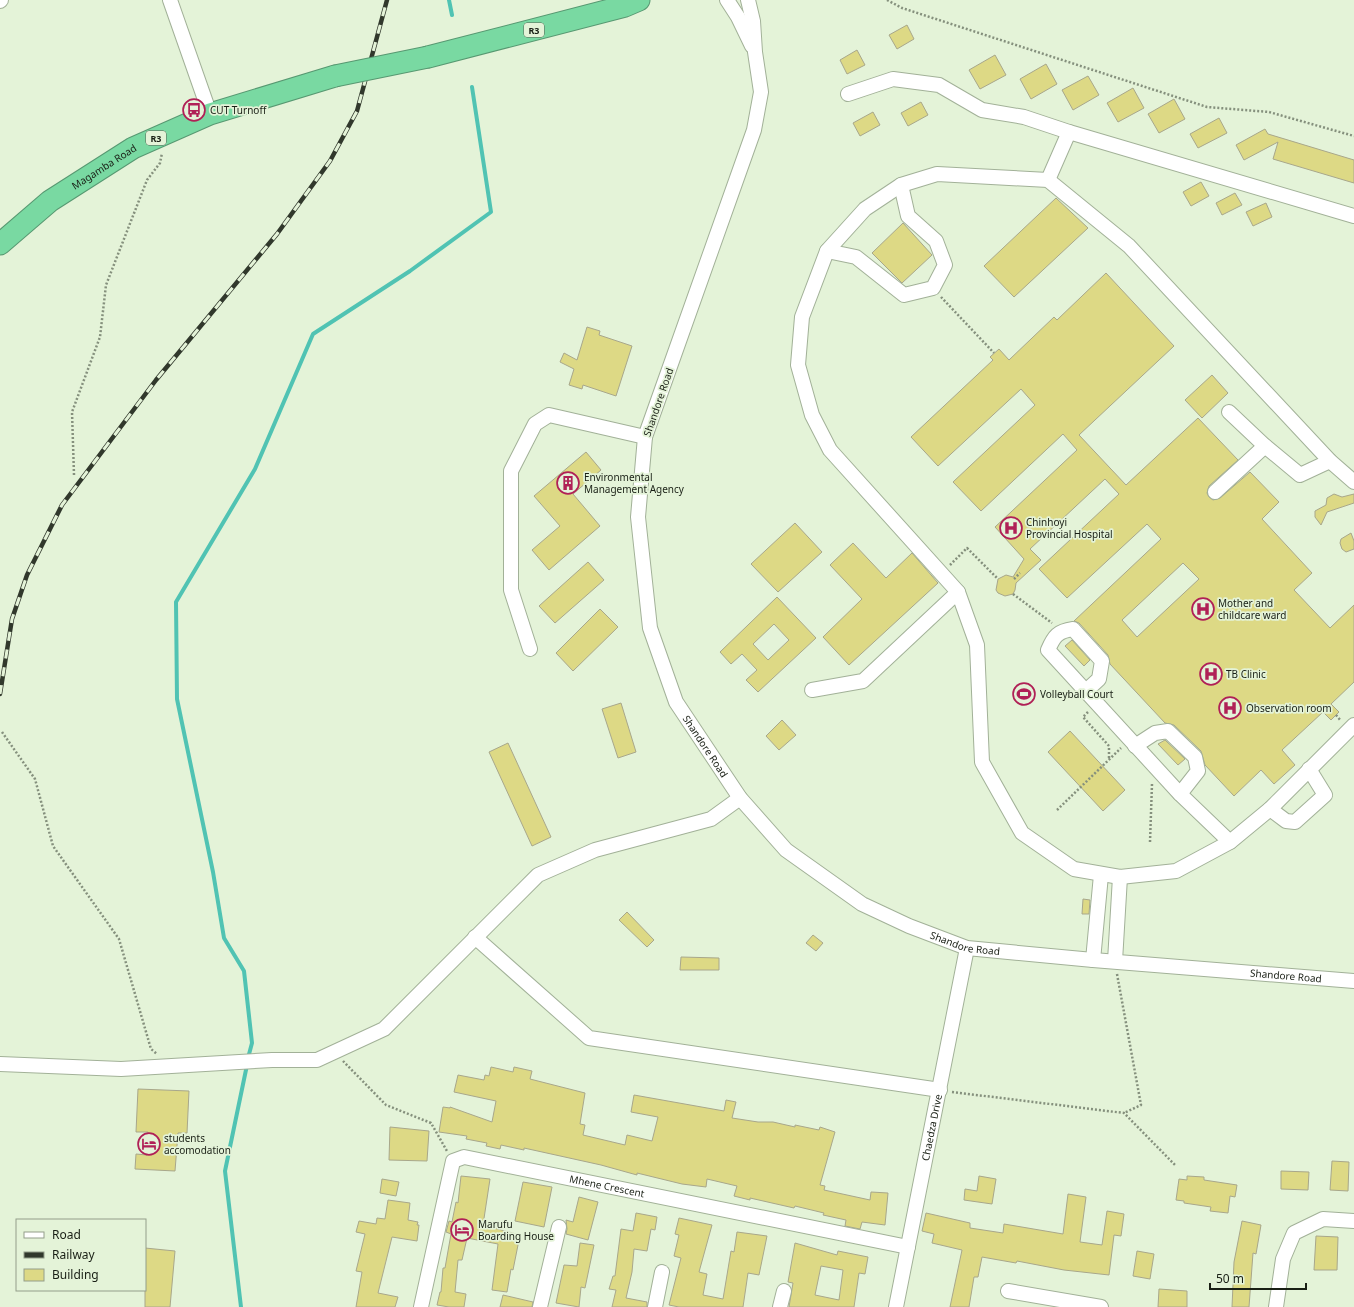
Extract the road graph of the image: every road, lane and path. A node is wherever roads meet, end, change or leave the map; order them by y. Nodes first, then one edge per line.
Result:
1 (170, 0) edge
2 (639, 0) edge
3 (727, 0) edge
4 (748, 0) edge
5 (887, 0) edge
6 (755, 52) junction
7 (848, 94) dead end
8 (210, 114) junction
9 (1069, 132) junction
10 (165, 134) junction
11 (1354, 136) edge
12 (1048, 180) junction
13 (901, 185) junction
14 (1354, 216) edge
15 (0, 244) edge
16 (827, 252) junction
17 (933, 288) junction
18 (994, 353) dead end
19 (1229, 412) dead end
20 (645, 437) junction
21 (1265, 446) junction
22 (1330, 461) junction
23 (74, 475) dead end
24 (1354, 482) edge
25 (1215, 492) dead end
26 (1020, 573) dead end
27 (941, 574) junction
28 (998, 579) dead end
29 (1014, 579) dead end
30 (958, 592) junction
31 (1013, 594) dead end
32 (1062, 630) junction
33 (530, 649) dead end
34 (812, 690) dead end
35 (1087, 690) junction
36 (1093, 717) dead end
37 (1354, 725) edge
38 (2, 732) dead end
39 (1116, 742) dead end
40 (1121, 747) junction
41 (1131, 749) junction
42 (1109, 759) junction
43 (1309, 770) junction
44 (1153, 780) dead end
45 (1180, 794) junction
46 (740, 798) junction
47 (1270, 809) junction
48 (1057, 810) dead end
49 (1150, 842) dead end
50 (1230, 842) junction
51 (1101, 875) junction
52 (1120, 877) junction
53 (475, 937) junction
54 (967, 948) junction
55 (1093, 960) junction
56 (1115, 962) junction
57 (1354, 981) edge
58 (334, 1052) junction
59 (0, 1064) edge
60 (171, 1066) junction
61 (940, 1090) junction
62 (1124, 1113) junction
63 (453, 1162) junction
64 (1175, 1165) dead end
65 (1354, 1221) edge
66 (559, 1227) dead end
67 (908, 1247) junction
68 (662, 1272) dead end
69 (784, 1291) dead end
70 (1008, 1291) dead end
71 (1045, 1303) edge
72 (421, 1307) edge
73 (540, 1307) edge
74 (655, 1307) edge
75 (780, 1307) edge
76 (896, 1307) edge
77 (1101, 1307) edge
78 (1276, 1307) edge

1 - 8 street
2 - 8 highway, Magamba Road / R3, bridge
3 - 6 street
4 - 6 street
5 - 11 path
6 - 20 street, Shandore Road
7 - 9 street
8 - 10 highway, Magamba Road / R3
9 - 12 street
9 - 14 street
10 - 15 highway, Magamba Road / R3
10 - 23 path
12 - 13 street
12 - 22 street
13 - 16 street
13 - 17 street
16 - 17 street
16 - 27 street
17 - 18 path
19 - 21 street
20 - 33 street
20 - 46 street, Shandore Road
21 - 22 street
21 - 25 street
22 - 24 street
26 - 29 path
27 - 28 path
27 - 30 street
30 - 34 street
30 - 51 street
31 - 32 path
32 - 35 street
32 - 35 street
35 - 41 street
36 - 42 path
37 - 43 street
38 - 60 path
39 - 40 path
40 - 41 path
40 - 42 path
41 - 45 street
41 - 45 street
42 - 48 path
43 - 47 street
43 - 47 street
44 - 49 path
45 - 50 street
46 - 53 street
46 - 54 street, Shandore Road
47 - 50 street
50 - 52 street
51 - 52 street
51 - 55 street
52 - 56 street
53 - 58 street
53 - 61 street
54 - 55 street, Shandore Road
54 - 61 street, Chaedza Drive
55 - 56 street, Shandore Road
56 - 57 street, Shandore Road
56 - 62 path
58 - 60 street
58 - 63 path
59 - 60 street
61 - 62 path
61 - 67 street, Chaedza Drive
62 - 64 path
63 - 67 street, Mhene Crescent
63 - 72 street
65 - 78 street
66 - 73 street
67 - 76 street, Chaedza Drive
68 - 74 street
69 - 75 street
70 - 71 street
71 - 77 street

